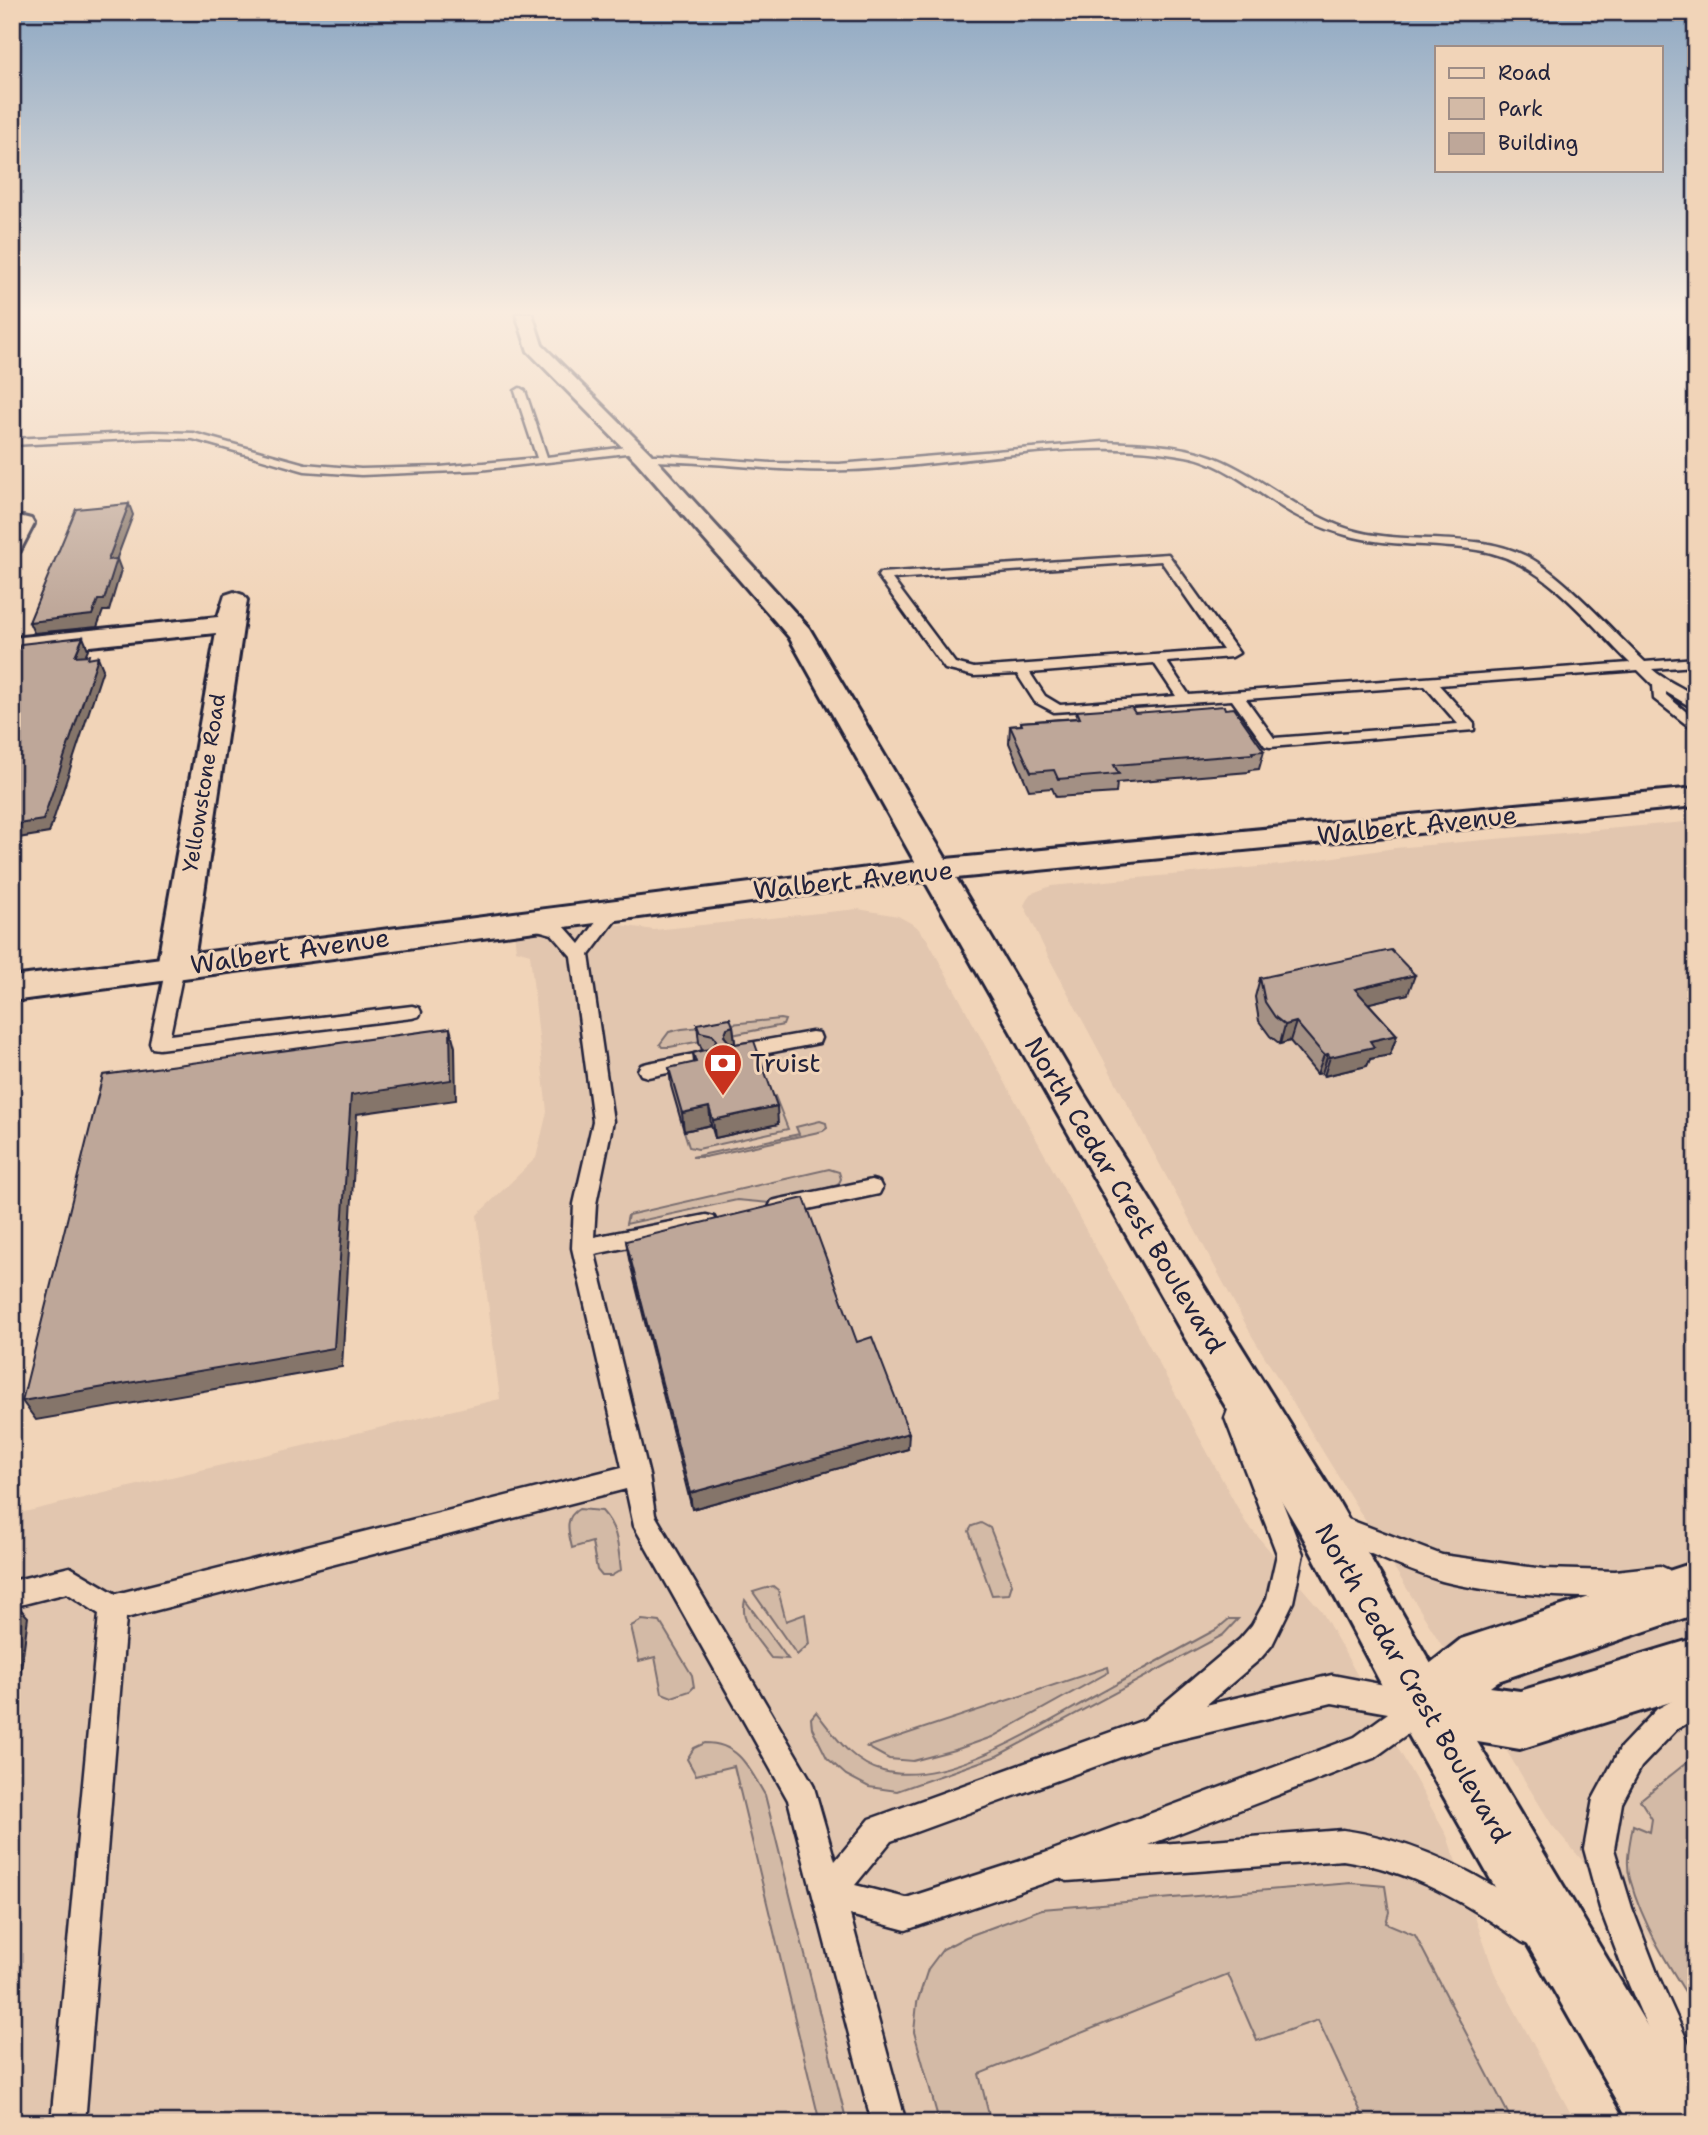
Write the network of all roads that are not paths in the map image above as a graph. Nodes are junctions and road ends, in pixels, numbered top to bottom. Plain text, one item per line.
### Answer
1 (528, 414) edge
2 (601, 414) edge
3 (12, 442) edge
4 (640, 453) junction
5 (543, 460) junction
6 (23, 524) dead end
7 (12, 546) edge
8 (12, 646) edge
9 (1158, 659) junction
10 (1696, 662) edge
11 (1640, 665) junction
12 (1021, 670) junction
13 (1429, 681) junction
14 (1660, 684) junction
15 (1236, 696) junction
16 (1185, 699) junction
17 (1696, 706) edge
18 (1696, 728) edge
19 (1695, 797) edge
20 (934, 870) junction
21 (621, 907) junction
22 (518, 921) junction
23 (580, 955) junction
24 (175, 967) junction
25 (12, 989) edge
26 (412, 1012) dead end
27 (809, 1032) dead end
28 (736, 1046) edge
29 (703, 1053) edge
30 (647, 1064) dead end
31 (872, 1188) dead end
32 (754, 1213) edge
33 (727, 1218) edge
34 (583, 1248) junction
35 (1201, 1325) junction
36 (636, 1475) junction
37 (1321, 1520) junction
38 (1696, 1575) edge
39 (1696, 1588) edge
40 (12, 1594) edge
41 (113, 1608) junction
42 (1696, 1666) edge
43 (1696, 1702) edge
44 (1423, 1705) junction
45 (1151, 1732) junction
46 (1045, 1868) junction
47 (828, 1894) junction
48 (1571, 1957) junction
49 (1696, 2099) edge
50 (68, 2123) edge
51 (889, 2123) edge
52 (1667, 2123) edge

1 - 5 lane
2 - 4 main road, North Cedar Crest Boulevard
3 - 5 lane
4 - 5 lane
4 - 11 lane
4 - 20 main road, North Cedar Crest Boulevard
6 - 7 main road
8 - 24 main road, Yellowstone Road
9 - 12 lane
9 - 12 lane
9 - 16 lane
10 - 11 lane
11 - 13 lane
11 - 14 lane
12 - 16 lane
13 - 15 lane
13 - 15 lane
14 - 17 lane
14 - 18 lane
15 - 16 lane
19 - 20 main road, Walbert Avenue
20 - 21 main road, Walbert Avenue
20 - 35 main road, North Cedar Crest Boulevard
21 - 22 main road, Walbert Avenue
21 - 23 lane
22 - 23 lane
22 - 24 main road, Walbert Avenue
23 - 34 lane
24 - 25 main road, Walbert Avenue
24 - 26 lane
27 - 28 lane
29 - 30 lane
31 - 32 lane
33 - 34 lane
34 - 36 lane
35 - 37 main road, North Cedar Crest Boulevard
35 - 45 lane
36 - 41 lane
36 - 47 lane
37 - 38 lane
37 - 44 main road, North Cedar Crest Boulevard
39 - 44 main road
40 - 41 lane
41 - 50 lane
42 - 44 main road
43 - 49 lane
44 - 45 lane
44 - 46 lane
44 - 48 main road, North Cedar Crest Boulevard
45 - 47 lane
46 - 47 lane
46 - 48 lane
47 - 51 lane
48 - 52 main road, North Cedar Crest Boulevard

